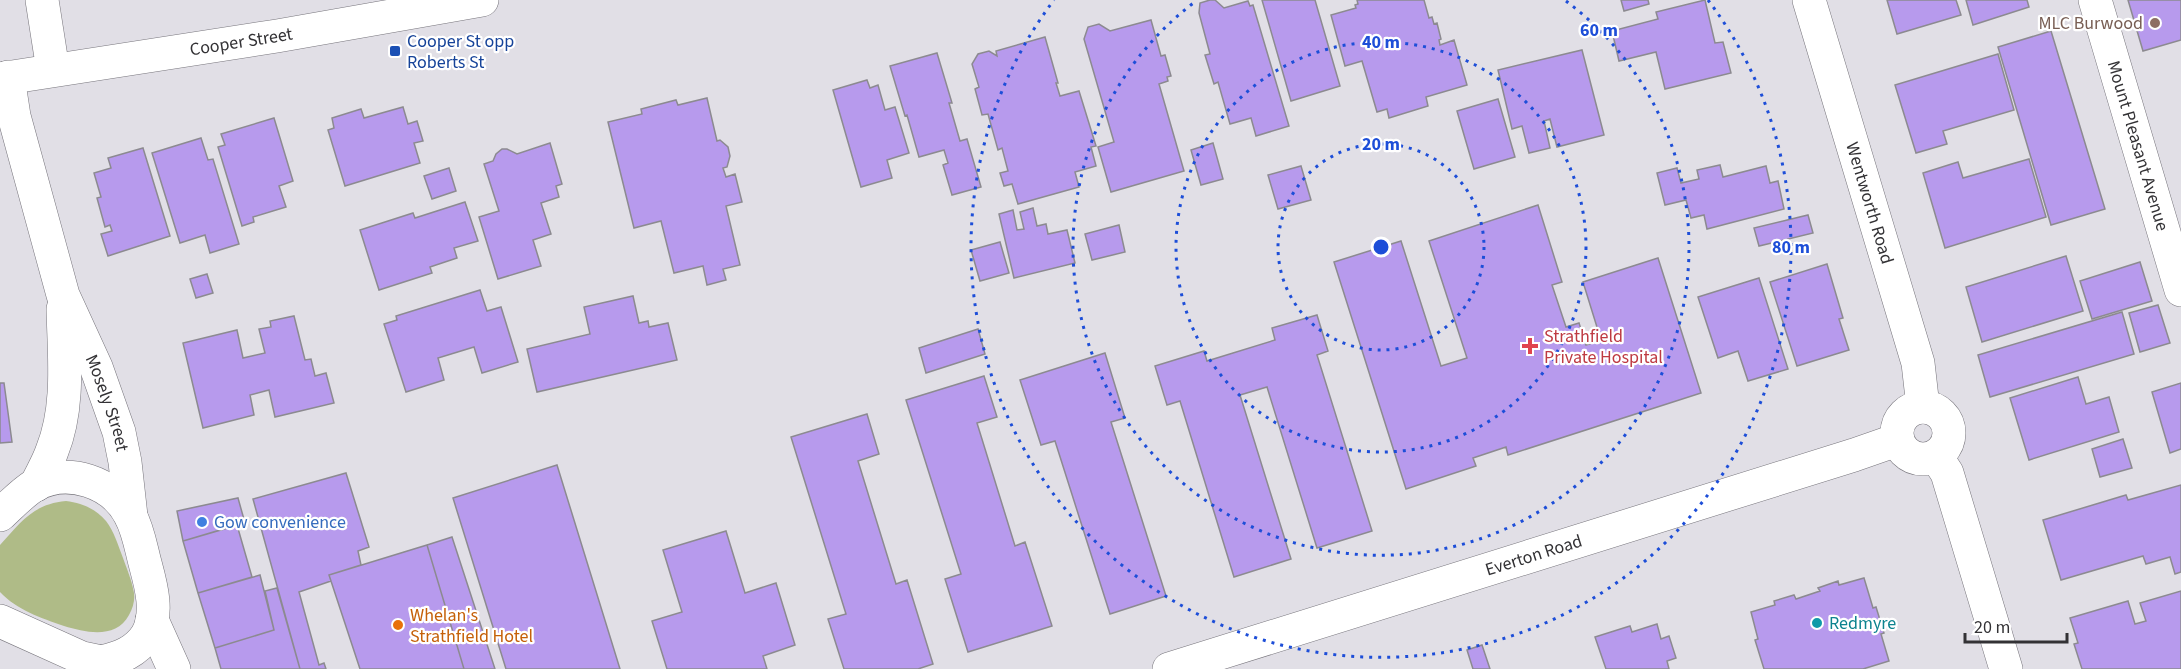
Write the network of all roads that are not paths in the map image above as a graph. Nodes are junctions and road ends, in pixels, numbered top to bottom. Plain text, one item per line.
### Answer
1 (42, 0) edge
2 (482, 0) edge
3 (1809, 0) edge
4 (2095, 0) edge
5 (53, 70) junction
6 (4, 78) edge
7 (2181, 290) edge
8 (63, 295) junction
9 (1923, 407) junction
10 (1897, 440) junction
11 (1936, 456) junction
12 (36, 485) junction
13 (0, 515) edge
14 (131, 516) junction
15 (152, 620) junction
16 (0, 621) edge
17 (107, 666) edge
18 (174, 669) edge
19 (1169, 669) edge
20 (2006, 669) edge

1 - 5 street
2 - 5 street, Cooper Street
3 - 9 street, Wentworth Road
4 - 7 street, Mount Pleasant Avenue
5 - 6 street, Cooper Street
6 - 8 street, Mosely Street
8 - 12 street, Mosely Street
8 - 14 street, Mosely Street
9 - 10 street
9 - 11 street
10 - 11 street
10 - 19 street, Everton Road
11 - 20 street
12 - 13 street
12 - 14 street
14 - 15 street
15 - 17 street
15 - 18 street
16 - 17 street

